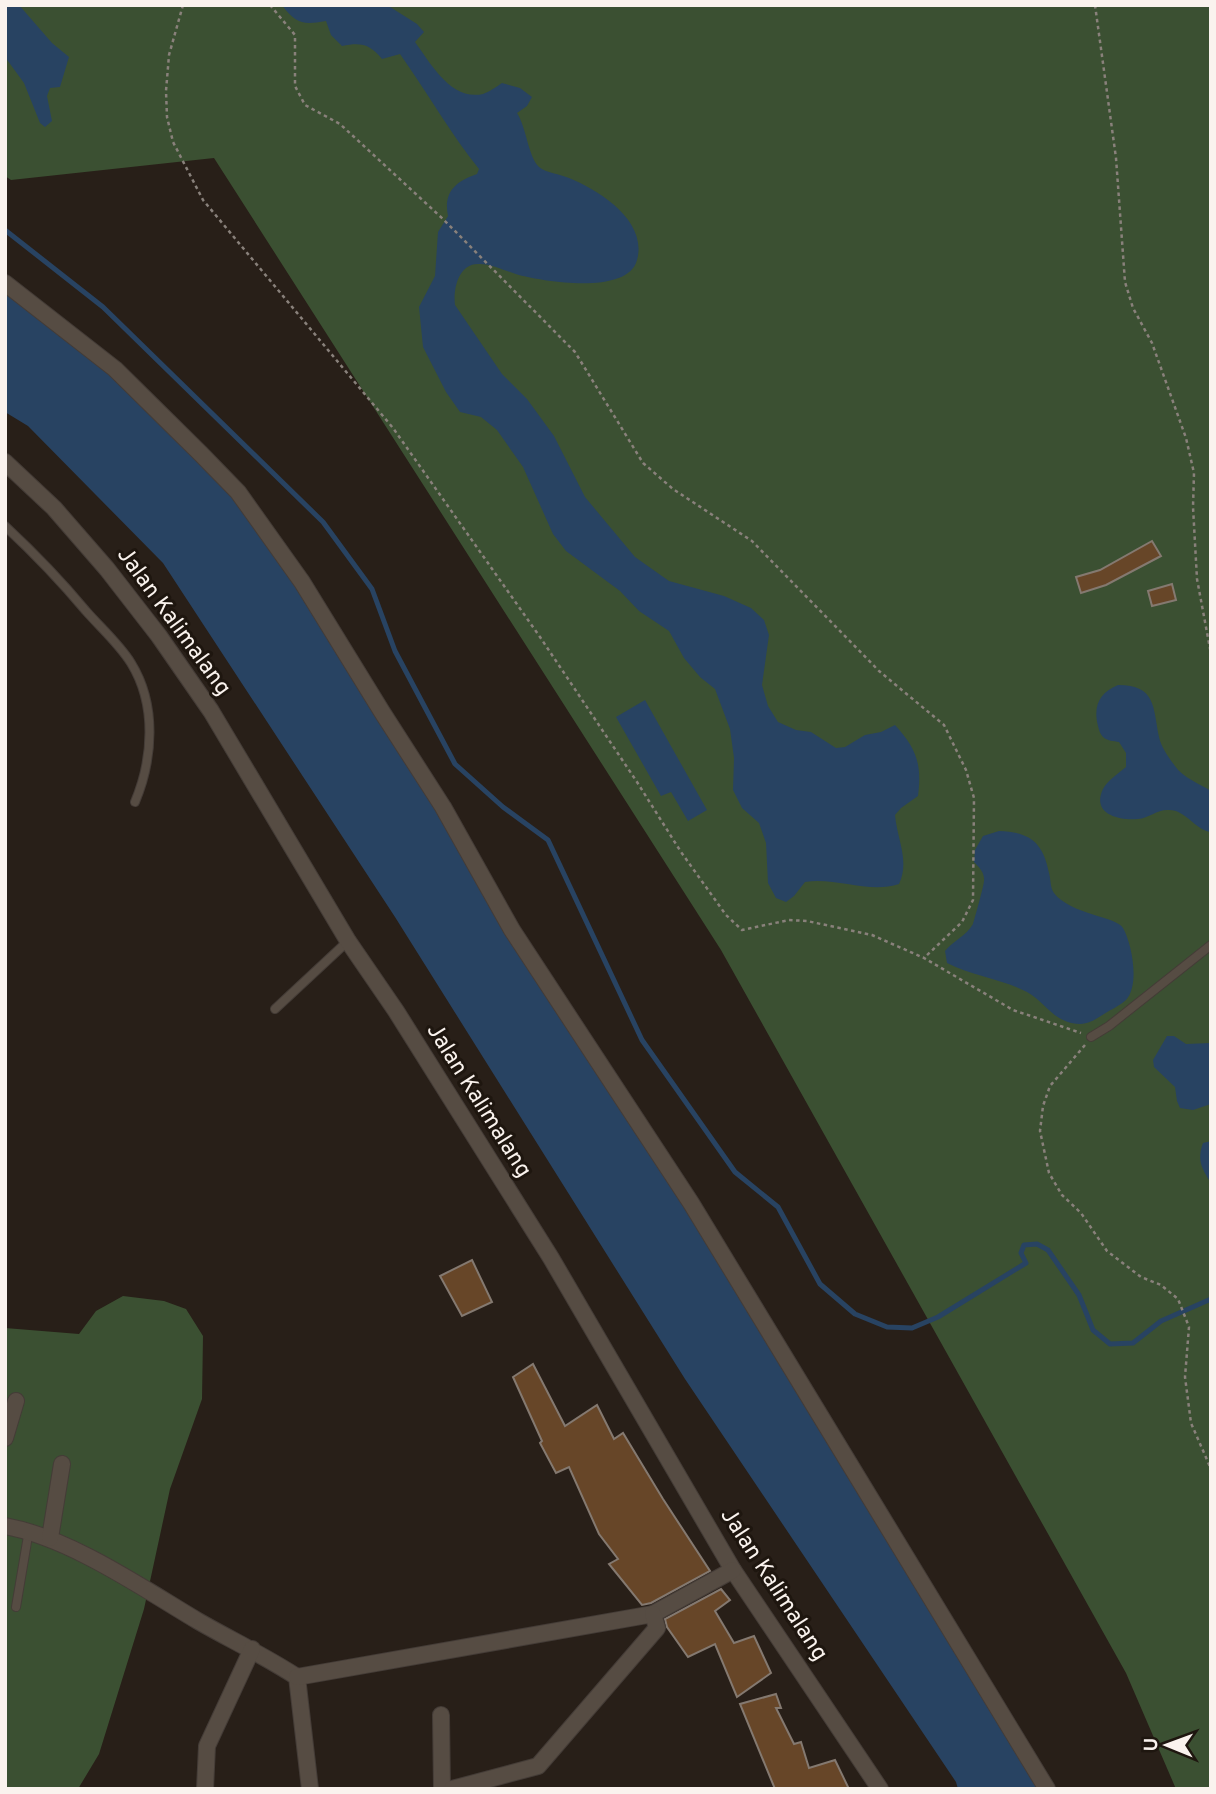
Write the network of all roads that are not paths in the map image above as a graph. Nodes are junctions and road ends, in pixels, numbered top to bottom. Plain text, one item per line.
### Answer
1 (5, 283) edge
2 (5, 462) edge
3 (5, 526) edge
4 (135, 802) dead end
5 (348, 941) junction
6 (1211, 945) edge
7 (275, 1009) dead end
8 (1091, 1037) road end
9 (16, 1401) dead end
10 (5, 1438) edge
11 (62, 1464) dead end
12 (5, 1526) edge
13 (29, 1530) junction
14 (50, 1538) junction
15 (733, 1570) junction
16 (16, 1607) dead end
17 (653, 1614) junction
18 (252, 1649) junction
19 (297, 1676) junction
20 (441, 1714) dead end
21 (205, 1789) edge
22 (310, 1789) edge
23 (442, 1789) edge
24 (452, 1789) edge
25 (880, 1789) edge
26 (1047, 1789) edge

1 - 26 street
2 - 5 street, Jalan Kalimalang
3 - 4 lane
5 - 7 lane
5 - 15 street, Jalan Kalimalang
6 - 8 lane
9 - 10 street
11 - 14 street
12 - 13 street
13 - 14 street
13 - 16 lane
14 - 18 street
15 - 17 street
15 - 25 street, Jalan Kalimalang
17 - 19 street
17 - 24 street
18 - 19 street
18 - 21 street
19 - 22 street
20 - 23 street

